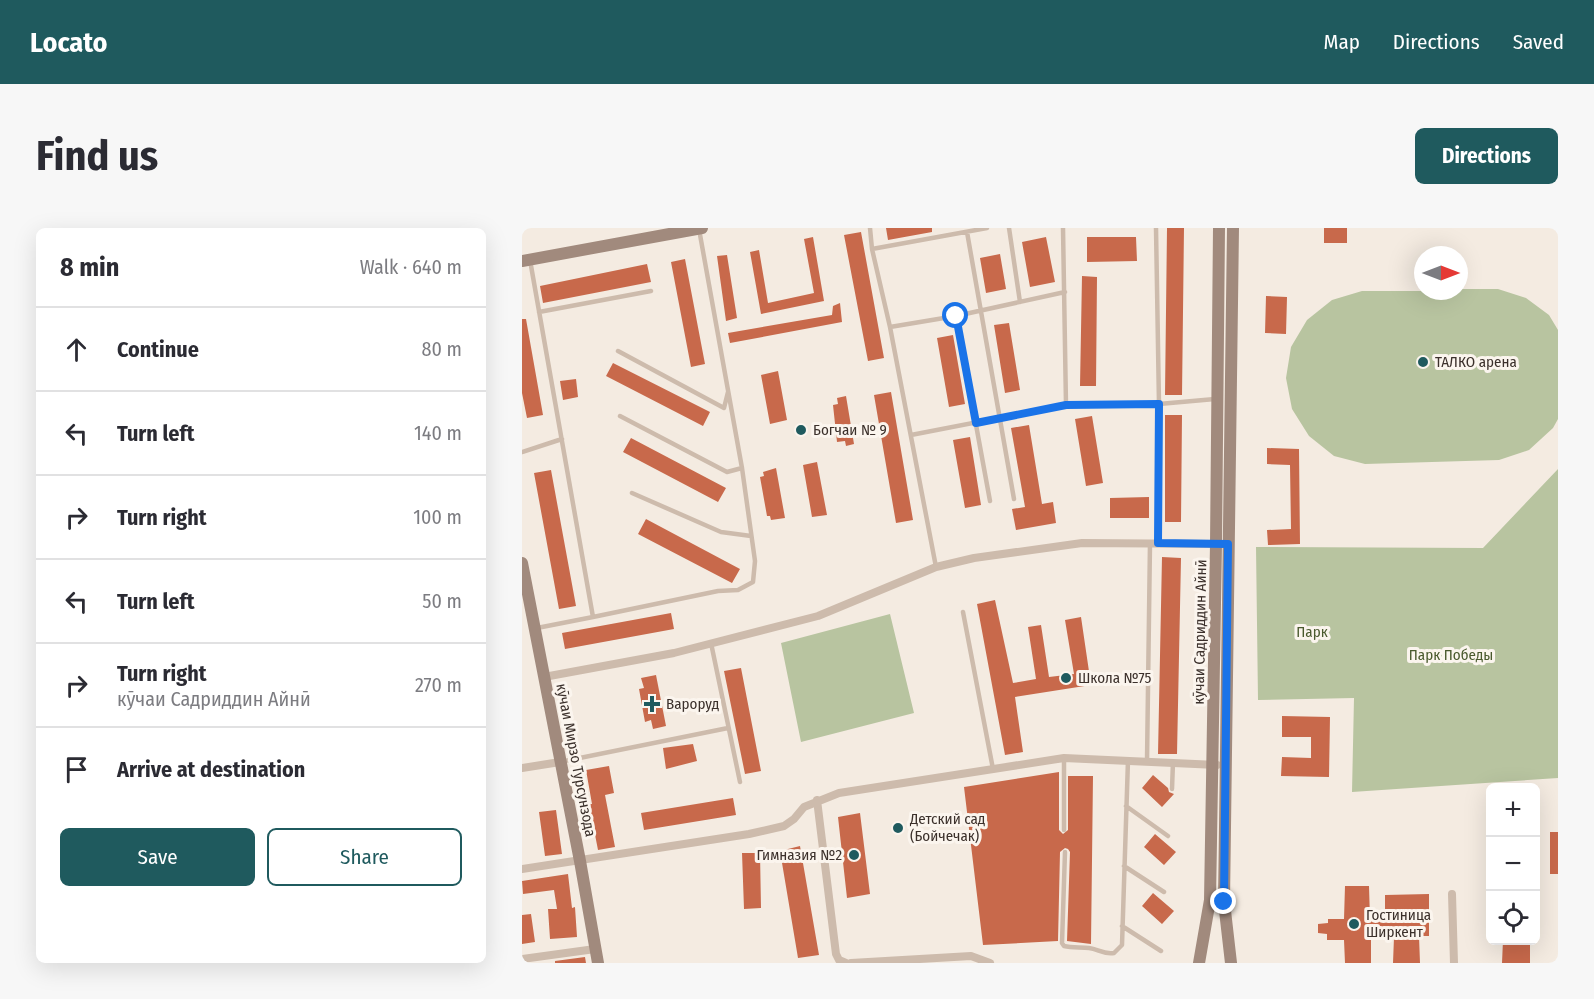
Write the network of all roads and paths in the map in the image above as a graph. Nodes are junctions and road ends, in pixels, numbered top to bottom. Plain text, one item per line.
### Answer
1 (700, 228) edge
2 (870, 228) edge
3 (987, 228) edge
4 (1009, 228) edge
5 (1063, 228) edge
6 (1156, 228) edge
7 (1219, 228) edge
8 (1233, 228) edge
9 (967, 232) junction
10 (872, 249) junction
11 (526, 260) edge
12 (651, 291) dead end
13 (1065, 292) junction
14 (1020, 302) junction
15 (981, 310) junction
16 (539, 312) junction
17 (956, 316) junction
18 (890, 327) junction
19 (618, 351) dead end
20 (728, 390) junction
21 (1218, 399) junction
22 (1159, 404) junction
23 (1066, 405) junction
24 (620, 416) dead end
25 (1000, 418) junction
26 (976, 423) junction
27 (911, 435) junction
28 (562, 439) junction
29 (522, 452) edge
30 (742, 468) junction
31 (632, 493) dead end
32 (1014, 499) dead end
33 (990, 501) dead end
34 (751, 536) junction
35 (1154, 543) junction
36 (1222, 544) junction
37 (522, 563) edge
38 (936, 567) junction
39 (963, 612) dead end
40 (593, 617) junction
41 (535, 629) junction
42 (711, 643) junction
43 (544, 677) junction
44 (728, 728) junction
45 (1064, 758) junction
46 (1128, 760) junction
47 (1147, 761) junction
48 (560, 762) junction
49 (1173, 762) junction
50 (1212, 765) junction
51 (1226, 765) junction
52 (522, 768) edge
53 (993, 769) junction
54 (740, 782) dead end
55 (1172, 789) dead end
56 (818, 800) junction
57 (1126, 806) junction
58 (1064, 830) dead end
59 (1168, 836) dead end
60 (1065, 852) dead end
61 (580, 861) junction
62 (1124, 866) junction
63 (522, 869) edge
64 (1164, 892) dead end
65 (1452, 894) dead end
66 (1122, 926) junction
67 (595, 949) junction
68 (1161, 951) dead end
69 (522, 958) edge
70 (598, 963) edge
71 (846, 963) edge
72 (851, 963) edge
73 (990, 963) edge
74 (1198, 963) edge
75 (1231, 963) edge
76 (1454, 963) edge

1 - 11 street
1 - 20 lane
2 - 10 lane
3 - 9 lane
4 - 14 lane
5 - 13 lane
6 - 22 lane
7 - 21 street, кӯчаи Садриддин Айнӣ
8 - 36 street, кӯчаи Садриддин Айнӣ
9 - 10 lane
9 - 15 lane
10 - 18 lane
11 - 16 lane
12 - 16 lane
13 - 14 lane
13 - 23 lane
14 - 15 lane
15 - 17 lane
15 - 25 lane
16 - 28 lane
17 - 18 lane
17 - 26 lane
18 - 27 lane
19 - 20 lane
20 - 30 lane
21 - 22 lane
21 - 36 street, кӯчаи Садриддин Айнӣ
22 - 23 lane
22 - 35 lane
23 - 25 lane
24 - 30 lane
25 - 26 lane
25 - 32 lane
26 - 27 lane
26 - 33 lane
27 - 38 lane
28 - 29 lane
28 - 40 lane
30 - 34 lane
31 - 34 lane
34 - 40 lane
35 - 36 street
35 - 38 street
35 - 47 lane
36 - 50 street, кӯчаи Садриддин Айнӣ
36 - 51 street, кӯчаи Садриддин Айнӣ
37 - 41 street, кӯчаи Мирзо Турсунзода
38 - 42 street
39 - 53 lane
40 - 41 lane
41 - 43 street, кӯчаи Мирзо Турсунзода
42 - 43 street
42 - 44 lane
43 - 48 street, кӯчаи Мирзо Турсунзода
44 - 48 lane
44 - 54 lane
45 - 46 street
45 - 53 street
45 - 58 lane
46 - 47 street
46 - 57 lane
47 - 49 street
48 - 52 street
48 - 61 street, кӯчаи Мирзо Турсунзода
49 - 50 street
49 - 55 lane
50 - 51 street
50 - 74 street, кӯчаи Садриддин Айнӣ
51 - 75 street, кӯчаи Садриддин Айнӣ
53 - 56 street
56 - 61 street
56 - 71 street
57 - 59 lane
57 - 62 lane
60 - 66 lane
61 - 63 street
61 - 67 street, кӯчаи Мирзо Турсунзода
62 - 64 lane
62 - 66 lane
65 - 76 street
66 - 68 lane
67 - 69 street
67 - 70 street, кӯчаи Мирзо Турсунзода
72 - 73 street

